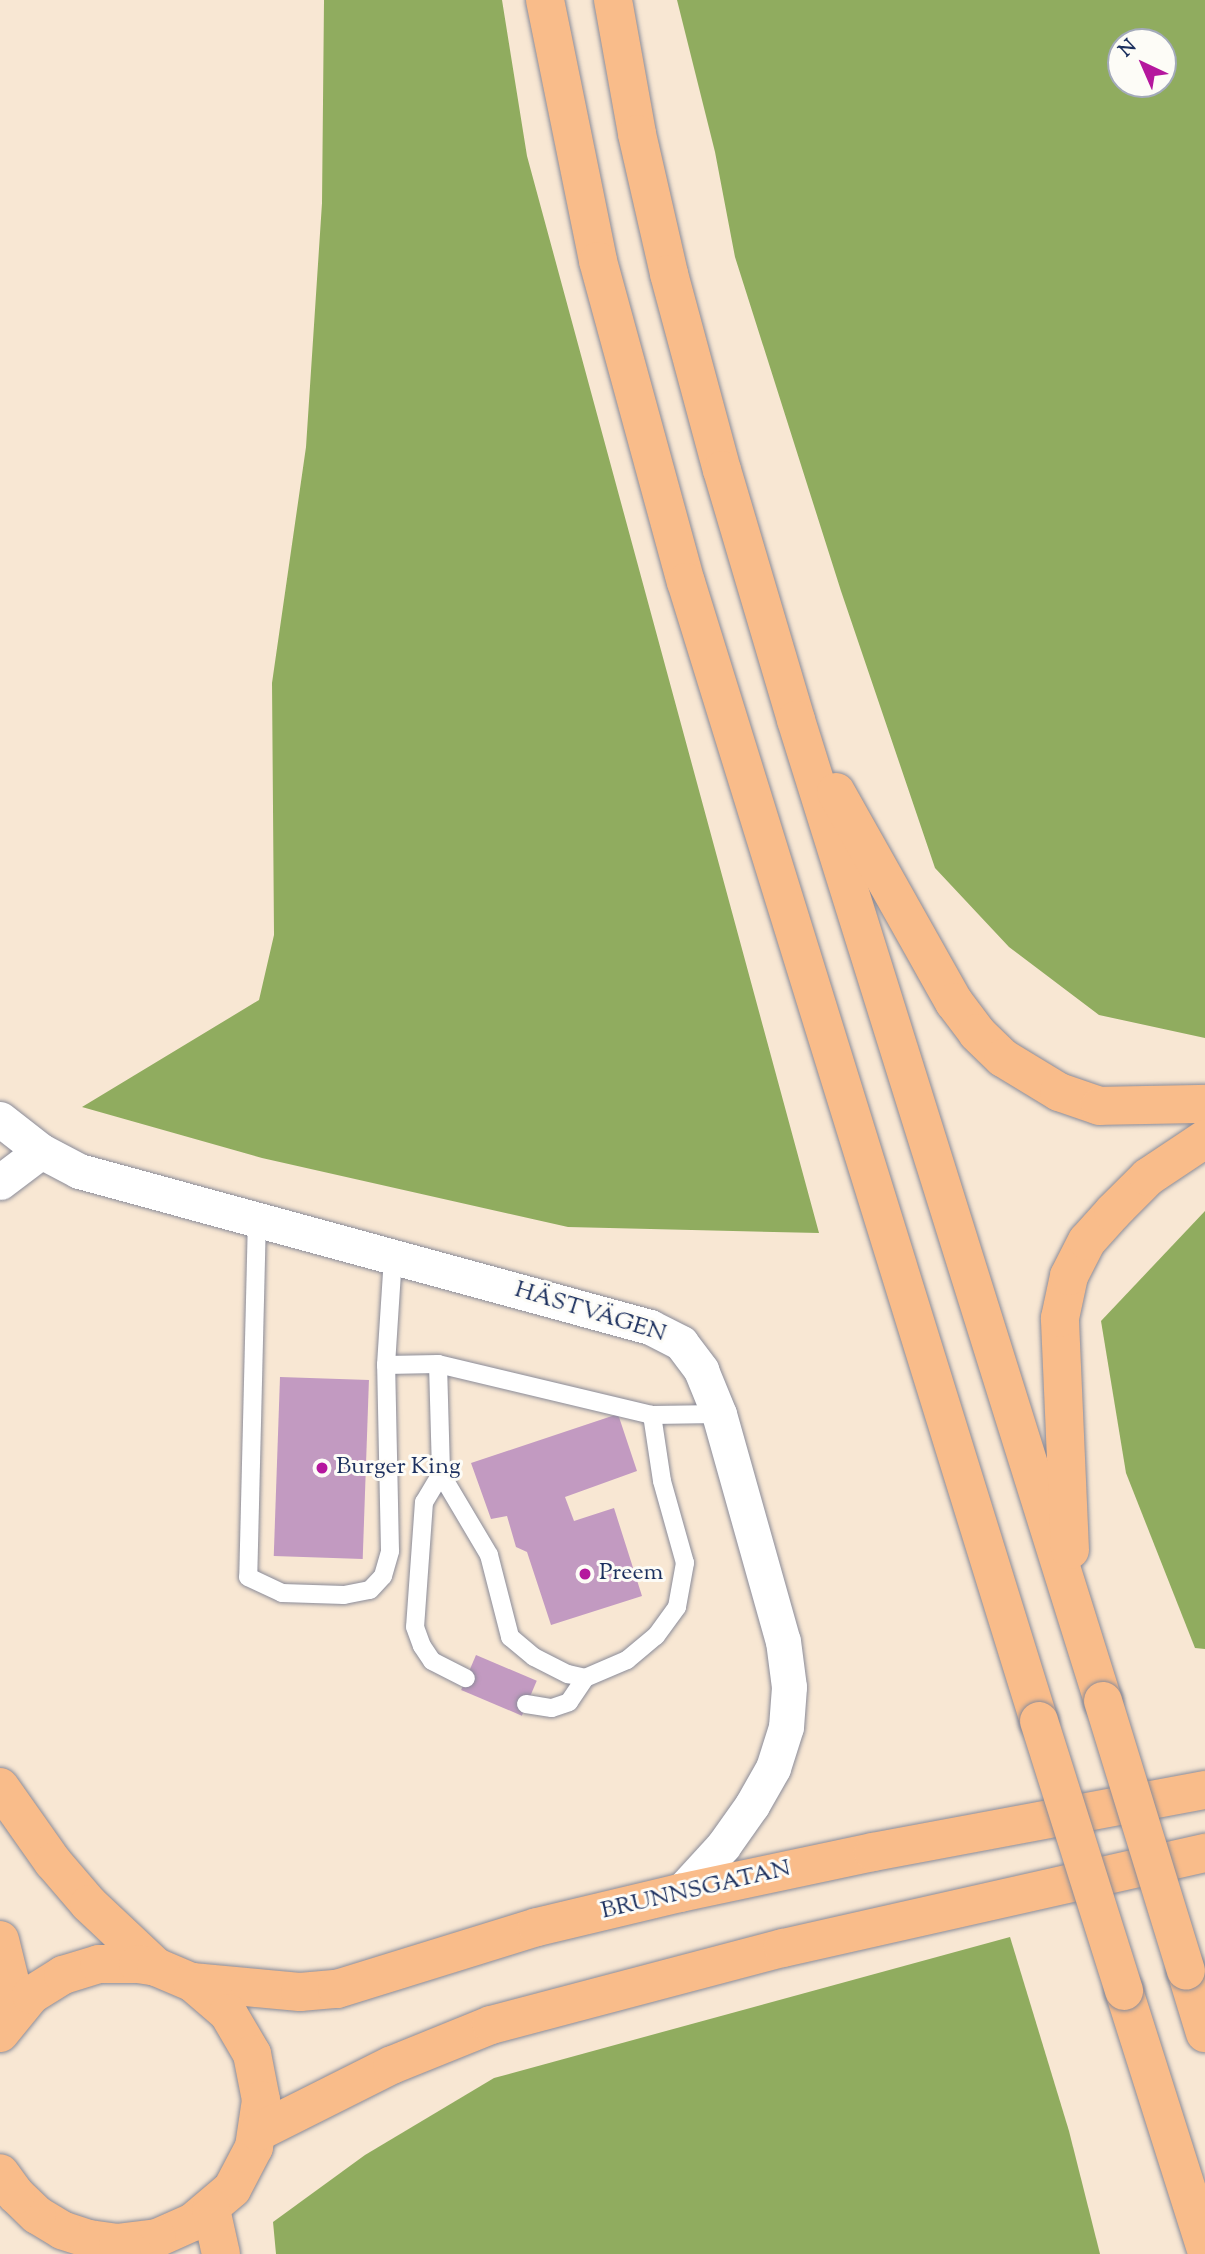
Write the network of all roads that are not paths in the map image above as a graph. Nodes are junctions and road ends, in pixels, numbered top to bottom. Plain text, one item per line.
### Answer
1 (545, 0) edge
2 (613, 0) edge
3 (796, 720) junction
4 (1205, 1104) edge
5 (0, 1119) edge
6 (1205, 1139) edge
7 (41, 1151) junction
8 (0, 1182) edge
9 (257, 1218) junction
10 (393, 1256) junction
11 (438, 1364) junction
12 (386, 1365) junction
13 (719, 1414) junction
14 (652, 1415) junction
15 (441, 1474) junction
16 (1073, 1604) junction
17 (466, 1678) dead end
18 (585, 1678) junction
19 (526, 1704) dead end
20 (0, 1787) edge
21 (1205, 1790) edge
22 (1205, 1853) edge
23 (680, 1893) junction
24 (0, 1940) edge
25 (156, 1967) junction
26 (192, 1982) junction
27 (8, 2021) edge
28 (1205, 2033) edge
29 (258, 2132) junction
30 (1186, 2185) junction
31 (5, 2188) edge
32 (211, 2209) junction
33 (1205, 2247) edge
34 (126, 2248) edge
35 (221, 2254) edge
36 (1186, 2254) edge

1 - 30 main road, bridge
2 - 3 main road
3 - 4 main road
3 - 16 main road
5 - 7 street, HÄSTVÄGEN
6 - 16 main road
7 - 8 street
7 - 9 street, HÄSTVÄGEN
9 - 10 street, HÄSTVÄGEN
9 - 12 lane
10 - 12 lane
10 - 13 street, HÄSTVÄGEN
11 - 12 lane
11 - 14 lane
11 - 15 lane
13 - 14 lane
13 - 23 street, HÄSTVÄGEN
14 - 18 lane
15 - 17 lane
15 - 18 lane
16 - 28 main road, bridge
18 - 19 lane
20 - 25 main road
21 - 23 main road, BRUNNSGATAN
22 - 29 main road
23 - 26 main road, BRUNNSGATAN
24 - 27 main road
25 - 26 main road
25 - 27 main road
26 - 29 main road
29 - 32 main road
30 - 33 main road
30 - 36 main road
31 - 34 main road
32 - 34 main road
32 - 35 main road

